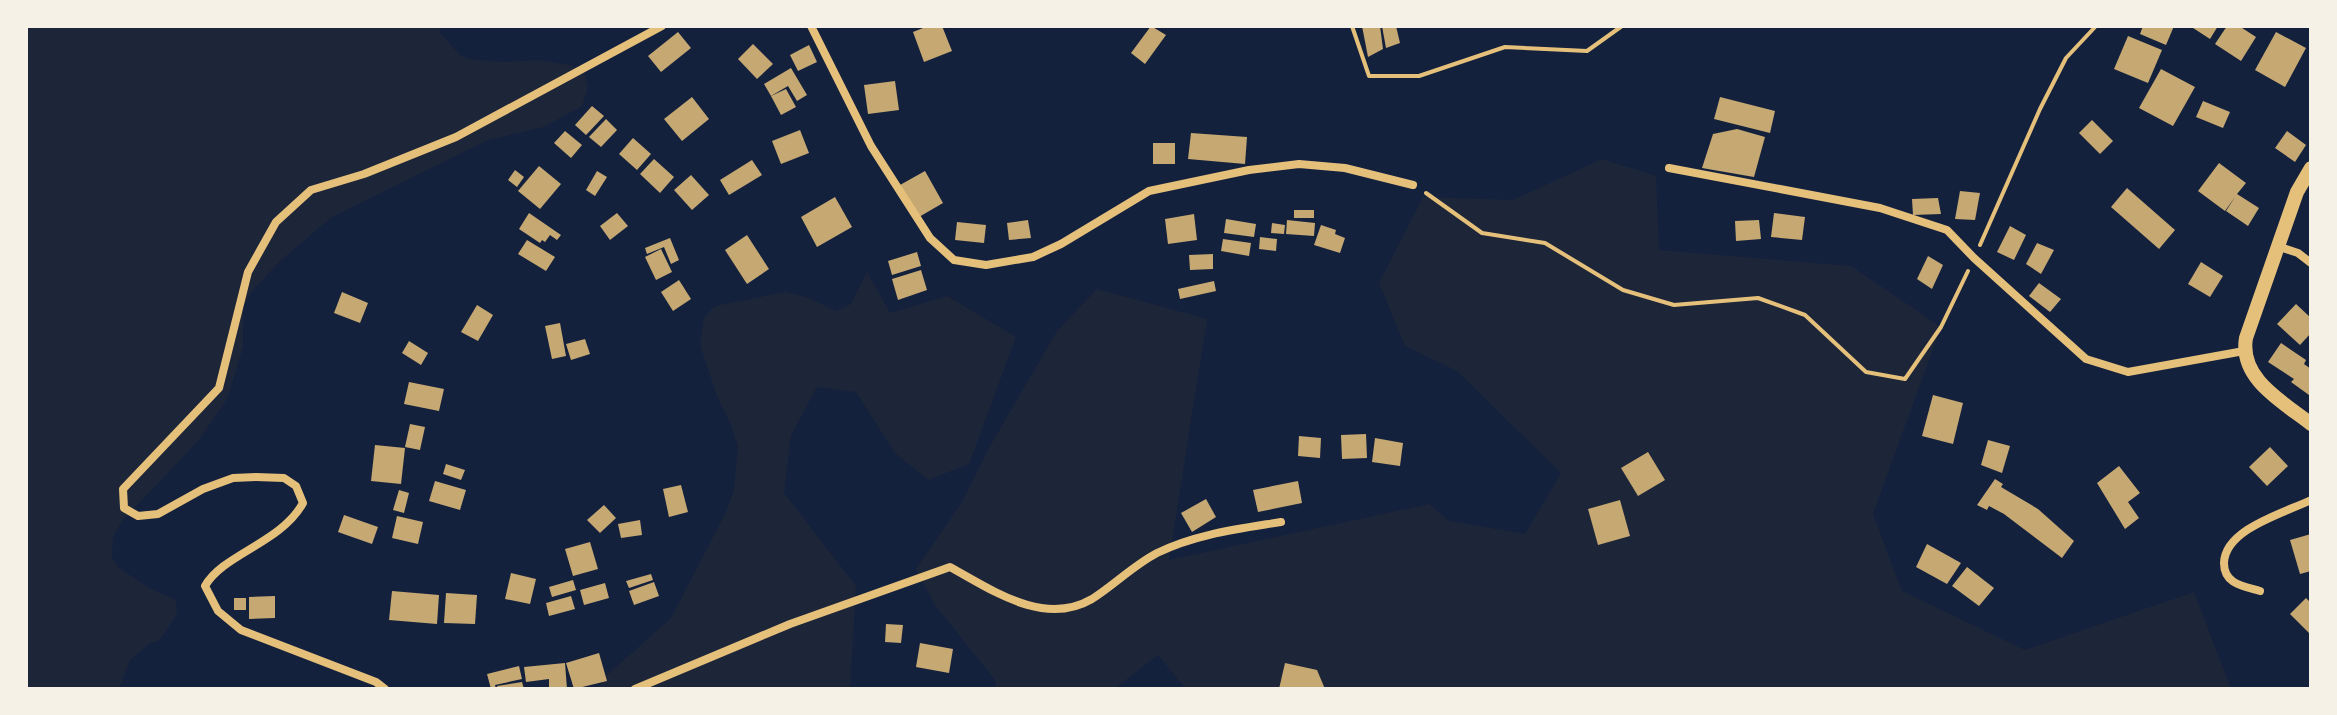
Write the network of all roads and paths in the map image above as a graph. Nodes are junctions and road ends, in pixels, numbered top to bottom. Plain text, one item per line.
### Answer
1 (662, 26) edge
2 (811, 26) edge
3 (1352, 26) edge
4 (1622, 26) edge
5 (2096, 26) edge
6 (1669, 168) dead end
7 (2311, 168) edge
8 (1413, 185) joint
9 (2280, 247) junction
10 (1974, 258) junction
11 (2311, 263) edge
12 (2244, 351) junction
13 (2311, 424) edge
14 (2311, 500) edge
15 (1281, 522) dead end
16 (2260, 591) dead end
17 (385, 689) edge
18 (635, 689) edge

1 - 17 street
2 - 8 street
3 - 4 path
5 - 10 path
6 - 10 street
7 - 9 main road
8 - 10 path
9 - 11 street
9 - 12 main road
10 - 12 street
12 - 13 main road
14 - 16 street
15 - 18 street

